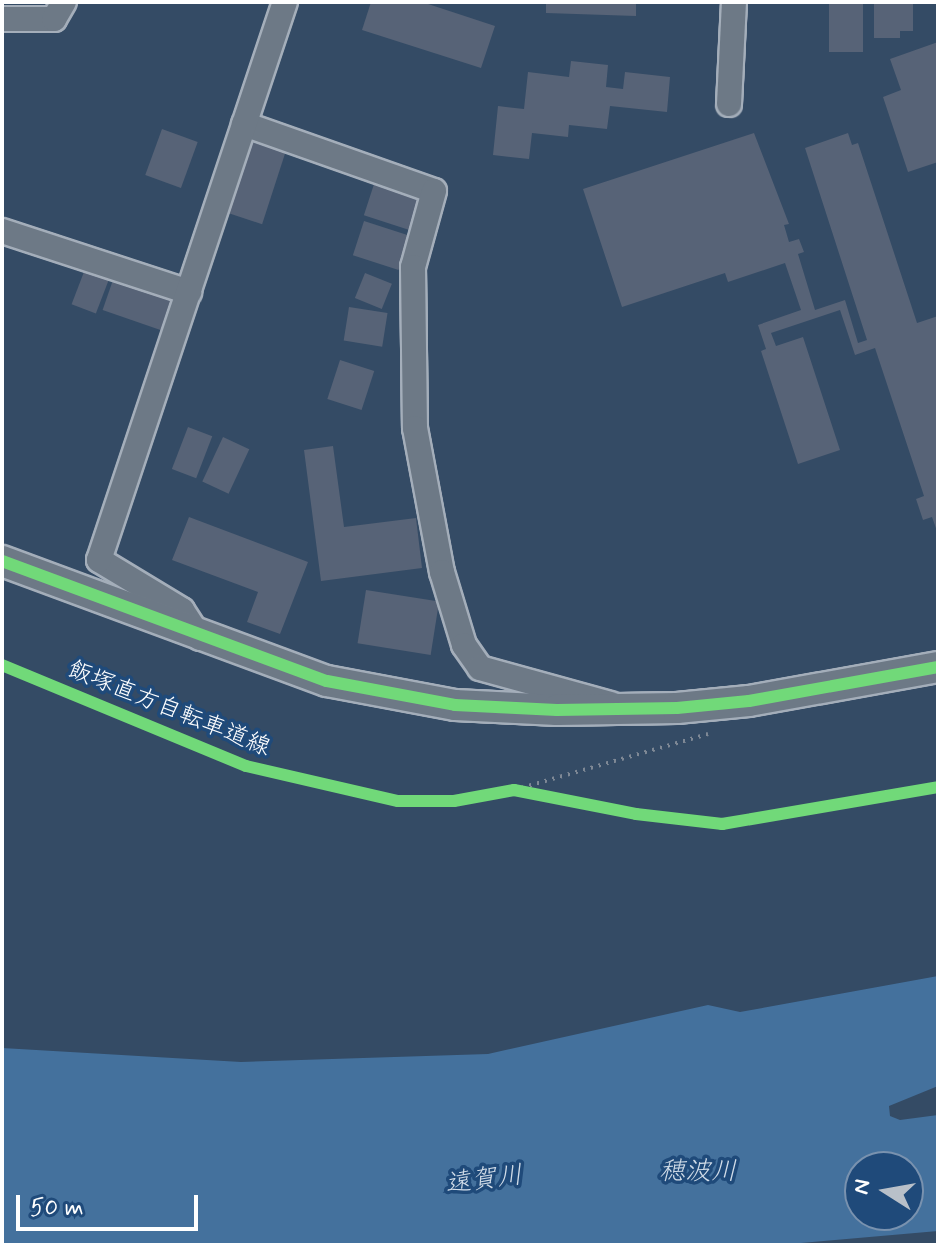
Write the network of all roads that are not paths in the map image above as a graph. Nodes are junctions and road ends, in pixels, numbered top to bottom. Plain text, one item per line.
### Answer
1 (64, 2) edge
2 (285, 2) edge
3 (734, 2) edge
4 (2, 19) edge
5 (729, 104) dead end
6 (244, 124) junction
7 (2, 231) edge
8 (189, 292) junction
9 (2, 561) edge
10 (200, 638) junction
11 (938, 667) edge
12 (624, 709) junction

1 - 4 street
2 - 6 street
3 - 5 street
6 - 8 street
6 - 12 street
7 - 8 street
8 - 10 street
9 - 10 street
10 - 12 street
11 - 12 street

